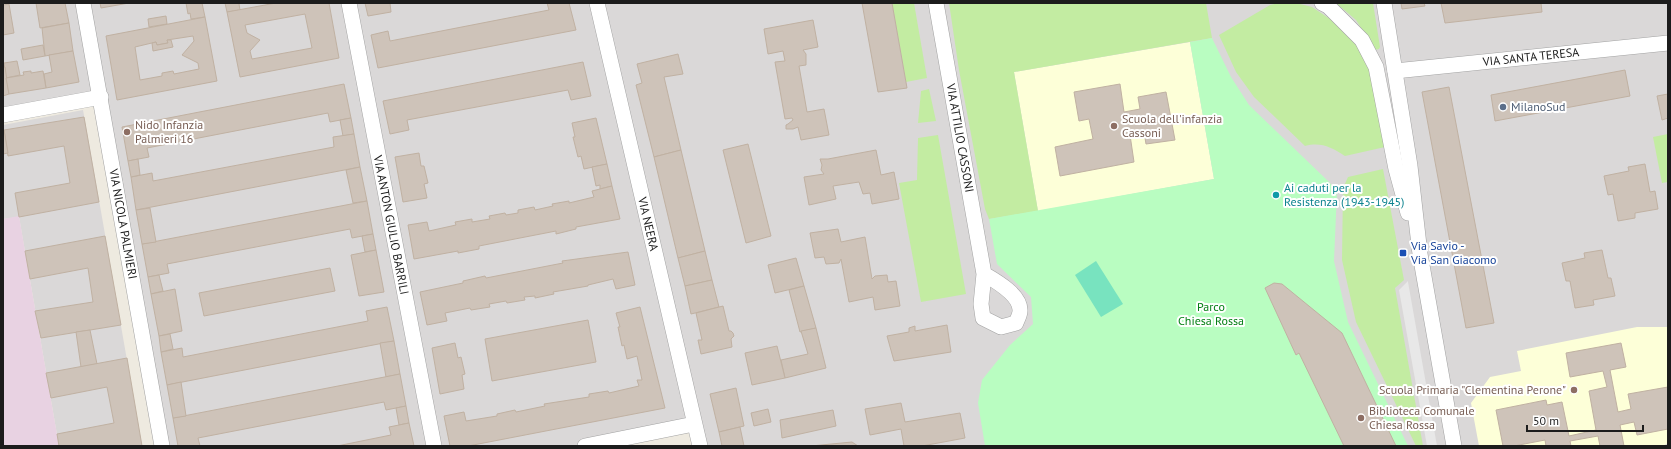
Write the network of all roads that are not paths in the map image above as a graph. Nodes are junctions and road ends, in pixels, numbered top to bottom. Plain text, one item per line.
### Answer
1 (83, 3) edge
2 (349, 3) edge
3 (597, 3) edge
4 (936, 3) edge
5 (1322, 3) edge
6 (1384, 3) edge
7 (1668, 43) edge
8 (1394, 71) junction
9 (101, 97) junction
10 (3, 115) edge
11 (1420, 254) junction
12 (984, 274) dead end
13 (694, 424) junction
14 (162, 446) edge
15 (434, 446) edge
16 (584, 446) edge
17 (700, 446) edge
18 (1454, 446) edge

1 - 9 street, VIA NICOLA PALMIERI
2 - 15 street, VIA ANTON GIULIO BARRILI
3 - 13 street, VIA NEERA
4 - 12 street, VIA ATTILIO CASSONI
5 - 11 street
6 - 8 street
7 - 8 street, VIA SANTA TERESA
8 - 11 street
9 - 10 street
9 - 14 street, VIA NICOLA PALMIERI
11 - 18 street
13 - 16 street
13 - 17 street, VIA NEERA

